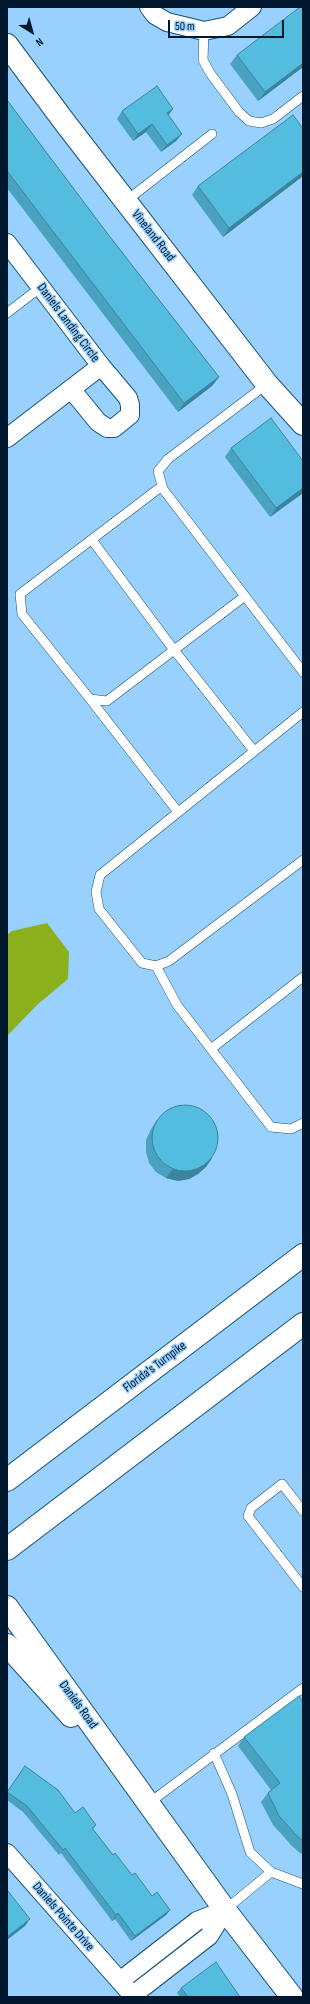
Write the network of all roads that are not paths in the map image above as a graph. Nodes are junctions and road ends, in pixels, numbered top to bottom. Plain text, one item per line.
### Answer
1 (149, 7) edge
2 (252, 7) edge
3 (204, 31) junction
4 (7, 45) edge
5 (303, 96) edge
6 (212, 134) dead end
7 (126, 201) junction
8 (7, 243) edge
9 (40, 287) junction
10 (7, 313) edge
11 (101, 366) junction
12 (267, 384) junction
13 (71, 389) junction
14 (303, 424) edge
15 (7, 438) edge
16 (162, 486) junction
17 (92, 540) junction
18 (245, 596) junction
19 (174, 650) junction
20 (303, 672) edge
21 (90, 699) junction
22 (303, 712) edge
23 (254, 751) junction
24 (178, 812) junction
25 (303, 860) edge
26 (156, 966) junction
27 (303, 977) edge
28 (211, 1049) junction
29 (303, 1123) edge
30 (303, 1255) edge
31 (303, 1324) edge
32 (7, 1480) edge
33 (303, 1511) edge
34 (7, 1549) edge
35 (303, 1587) edge
36 (8, 1608) edge
37 (7, 1645) edge
38 (303, 1688) edge
39 (214, 1753) junction
40 (149, 1803) junction
41 (7, 1853) edge
42 (271, 1872) junction
43 (303, 1884) edge
44 (225, 1910) junction
45 (120, 1981) junction
46 (133, 1996) edge
47 (292, 1997) edge

1 - 3 street
2 - 3 street
3 - 5 lane
4 - 7 main road, Vineland Road
6 - 7 lane
7 - 12 main road, Vineland Road
8 - 9 street, Daniels Landing Circle
9 - 10 lane
9 - 11 street, Daniels Landing Circle
11 - 13 street, Daniels Landing Circle
11 - 13 street
12 - 14 main road, Vineland Road
12 - 16 lane
13 - 15 street, Daniels Landing Circle
16 - 17 lane
16 - 18 lane
17 - 19 lane
17 - 21 lane
18 - 19 lane
18 - 20 lane
19 - 21 lane
19 - 23 lane
21 - 24 lane
22 - 23 lane
23 - 24 lane
24 - 26 lane
25 - 26 lane
26 - 28 lane
27 - 28 lane
28 - 29 lane
30 - 32 main road, Florida's Turnpike
31 - 34 main road
33 - 35 lane
36 - 40 main road, Daniels Road
37 - 40 main road, Daniels Road
38 - 39 lane
39 - 40 lane
39 - 42 lane
40 - 44 main road, Daniels Road
41 - 45 street, Daniels Pointe Drive
42 - 43 lane
42 - 44 lane
44 - 45 street
44 - 46 street
44 - 47 main road, Daniels Road
45 - 46 street, Daniels Pointe Drive

